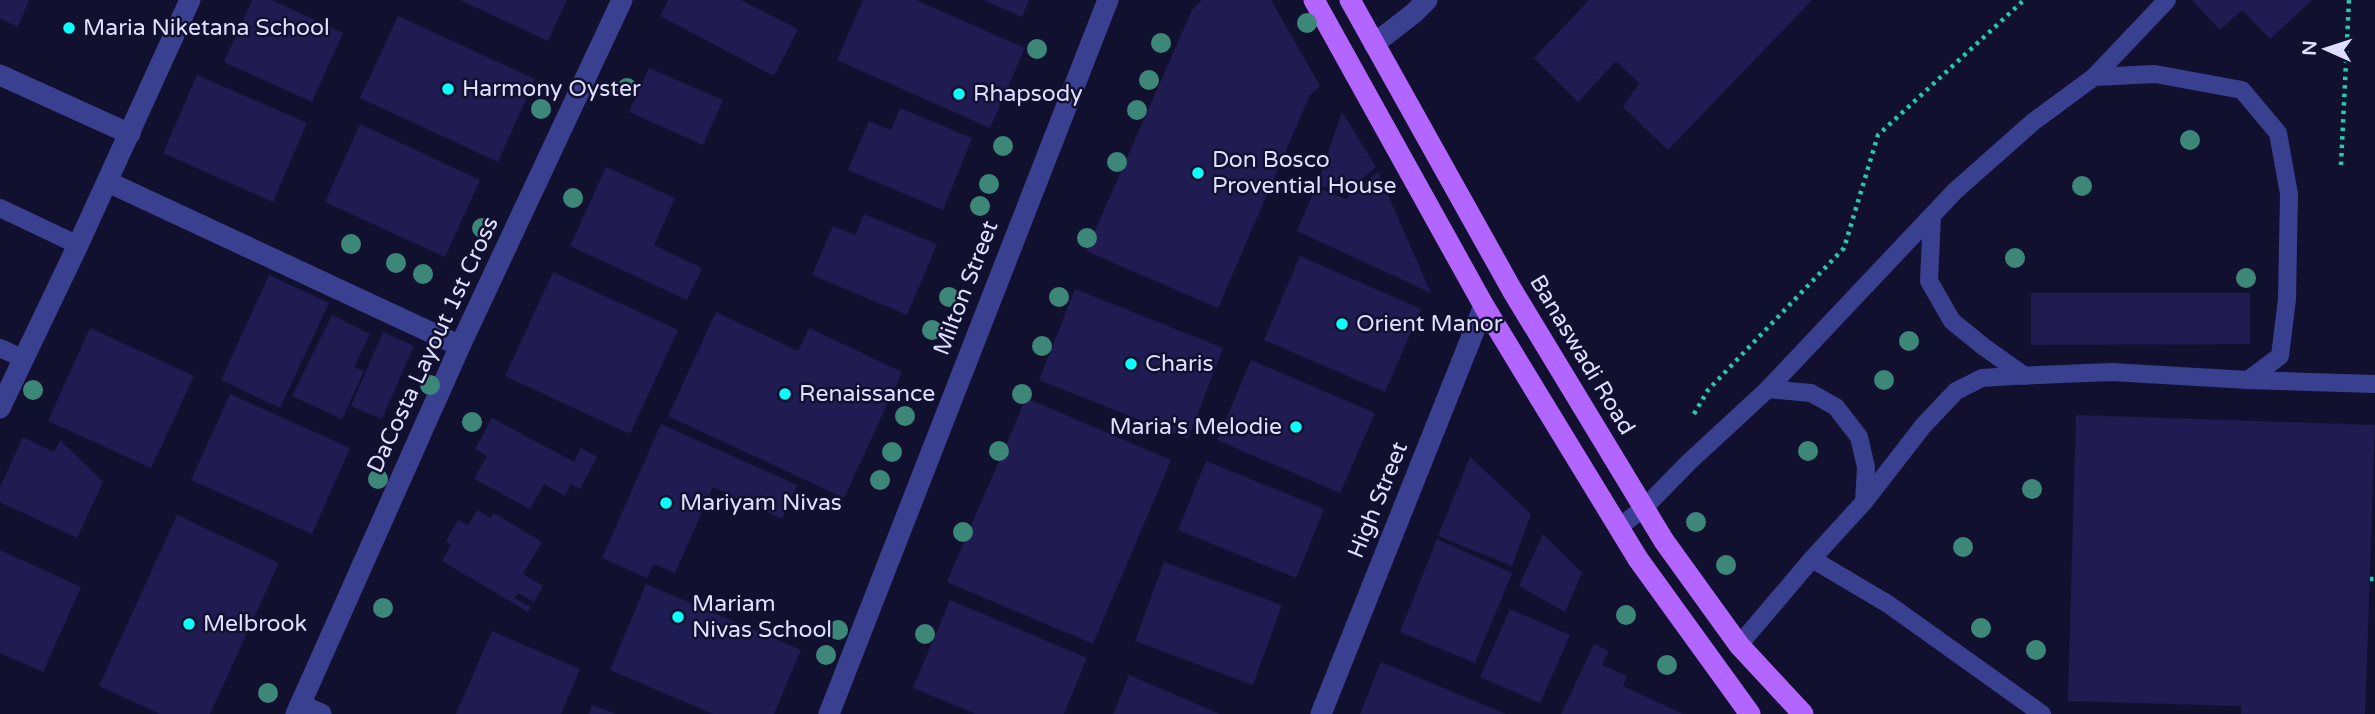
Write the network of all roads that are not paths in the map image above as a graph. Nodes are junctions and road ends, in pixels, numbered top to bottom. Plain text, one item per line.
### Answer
1 (190, 0) edge
2 (622, 0) edge
3 (1108, 0) edge
4 (1314, 0) edge
5 (1350, 0) edge
6 (1427, 0) edge
7 (2167, 0) edge
8 (1374, 44) junction
9 (0, 75) edge
10 (2094, 78) junction
11 (130, 134) junction
12 (108, 182) junction
13 (0, 208) edge
14 (1932, 216) junction
15 (78, 245) junction
16 (1484, 306) junction
17 (460, 346) junction
18 (0, 348) edge
19 (24, 359) junction
20 (2025, 376) junction
21 (2248, 380) junction
22 (2375, 384) edge
23 (1768, 389) junction
24 (3, 395) edge
25 (1864, 502) junction
26 (1644, 508) junction
27 (1619, 527) junction
28 (1812, 558) junction
29 (1739, 645) junction
30 (298, 710) edge
31 (321, 714) edge
32 (829, 714) edge
33 (1321, 714) edge
34 (1750, 714) edge
35 (1803, 714) edge
36 (2042, 714) edge

1 - 11 street
2 - 17 street, DaCosta Layout 1st Cross
3 - 32 street, Milton Street
4 - 16 main road
5 - 8 main road, Banaswadi Road
6 - 8 street
7 - 10 lane
8 - 26 main road, Banaswadi Road
9 - 11 street
10 - 14 lane
10 - 21 lane
11 - 12 street
12 - 15 street
12 - 17 street
13 - 15 lane
14 - 20 lane
14 - 23 lane
15 - 19 street
16 - 27 main road
16 - 33 street, High Street
17 - 30 street, DaCosta Layout 1st Cross
18 - 19 lane
19 - 24 street
20 - 21 lane
20 - 25 lane
21 - 22 lane
23 - 25 lane
23 - 26 lane
25 - 28 lane
26 - 27 lane
26 - 29 main road, Banaswadi Road
27 - 34 main road
28 - 29 lane
28 - 36 lane
29 - 35 main road, Banaswadi Road
30 - 31 street

